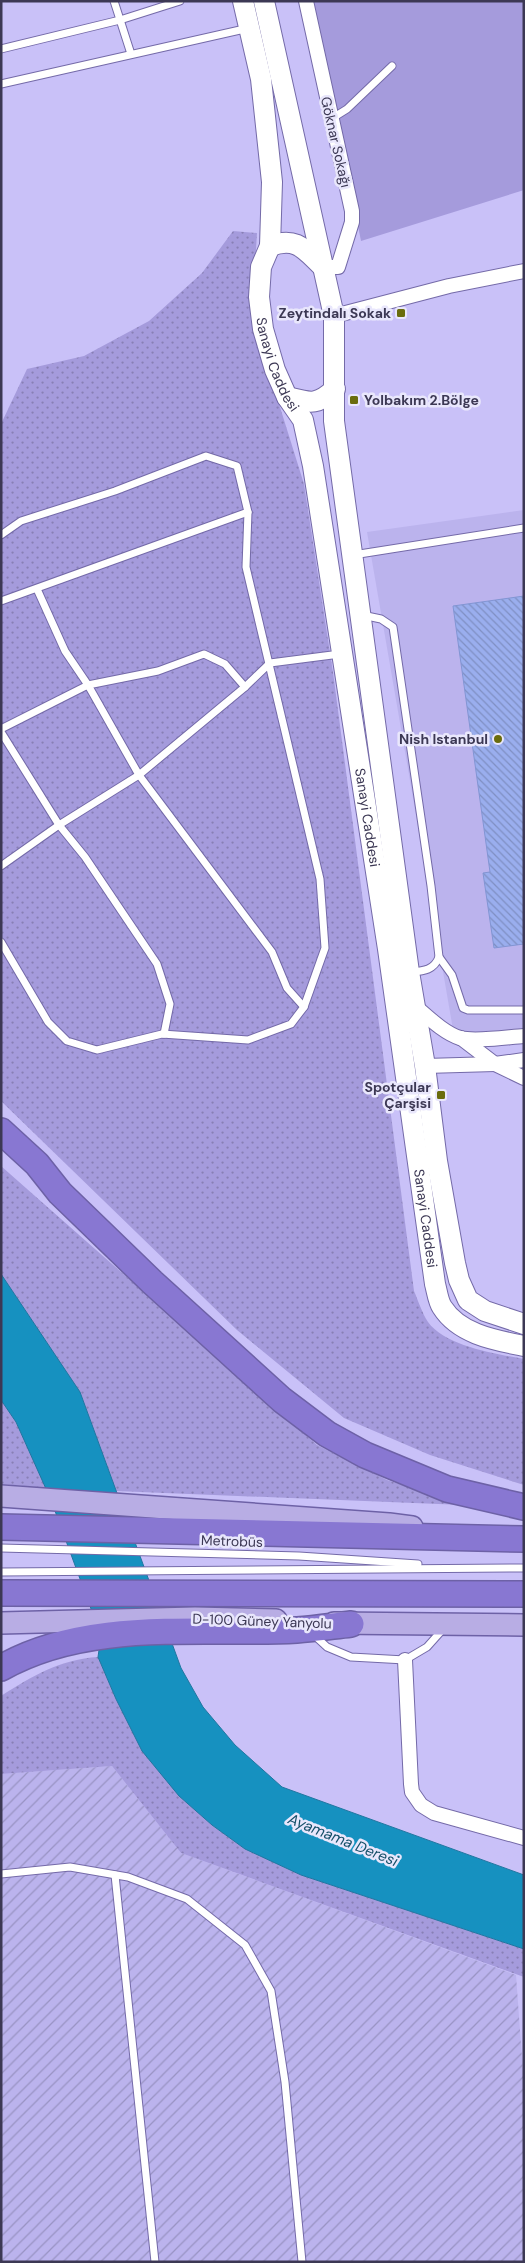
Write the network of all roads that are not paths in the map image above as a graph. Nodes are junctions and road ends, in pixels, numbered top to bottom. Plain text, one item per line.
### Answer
1 (114, 1) edge
2 (180, 1) edge
3 (243, 1) edge
4 (264, 1) edge
5 (306, 1) edge
6 (166, 3) edge
7 (120, 20) junction
8 (249, 28) junction
9 (1, 49) edge
10 (131, 54) junction
11 (392, 66) dead end
12 (1, 84) edge
13 (331, 119) junction
14 (270, 246) junction
15 (324, 267) junction
16 (524, 271) edge
17 (334, 316) junction
18 (335, 389) junction
19 (287, 398) junction
20 (248, 512) junction
21 (348, 520) junction
22 (323, 524) junction
23 (524, 528) edge
24 (1, 535) edge
25 (353, 556) junction
26 (37, 588) junction
27 (1, 601) edge
28 (361, 615) junction
29 (342, 654) junction
30 (270, 663) junction
31 (88, 685) junction
32 (245, 686) junction
33 (1, 731) edge
34 (139, 775) junction
35 (59, 825) junction
36 (1, 866) edge
37 (1, 942) edge
38 (439, 957) junction
39 (409, 972) junction
40 (415, 1006) junction
41 (304, 1007) junction
42 (524, 1010) edge
43 (164, 1034) junction
44 (524, 1036) edge
45 (461, 1038) junction
46 (524, 1060) edge
47 (495, 1064) junction
48 (425, 1066) junction
49 (524, 1078) edge
50 (1, 1131) edge
51 (1, 1150) edge
52 (60, 1193) junction
53 (524, 1324) edge
54 (524, 1346) edge
55 (1, 1496) edge
56 (524, 1507) edge
57 (1, 1527) edge
58 (485, 1538) junction
59 (524, 1539) edge
60 (1, 1548) edge
61 (462, 1567) junction
62 (524, 1568) edge
63 (1, 1572) edge
64 (1, 1593) edge
65 (524, 1594) edge
66 (1, 1623) edge
67 (351, 1624) junction
68 (446, 1624) junction
69 (524, 1625) edge
70 (309, 1628) junction
71 (405, 1660) junction
72 (1, 1668) edge
73 (524, 1838) edge
74 (1, 1874) edge
75 (115, 1875) junction
76 (155, 2262) edge
77 (302, 2262) edge

1 - 7 lane
2 - 6 lane
3 - 8 main road, Sanayi Caddesi
4 - 15 main road, Sanayi Caddesi
5 - 13 street, Göknar Sokağı
6 - 7 lane
7 - 9 lane
7 - 10 lane
8 - 10 lane
8 - 14 main road, Sanayi Caddesi
10 - 12 lane
11 - 13 lane
13 - 15 street, Göknar Sokağı
14 - 15 main road
14 - 19 main road, Sanayi Caddesi
15 - 17 main road, Sanayi Caddesi
16 - 17 street
17 - 18 main road, Sanayi Caddesi
18 - 19 main road
18 - 21 main road, Sanayi Caddesi
19 - 22 main road, Sanayi Caddesi
20 - 24 lane
20 - 26 lane
20 - 30 lane
21 - 22 main road
21 - 25 main road, Sanayi Caddesi
22 - 29 main road, Sanayi Caddesi
23 - 25 lane
25 - 28 main road, Sanayi Caddesi
26 - 27 lane
26 - 31 lane
28 - 38 lane
28 - 39 main road, Sanayi Caddesi
29 - 30 lane
29 - 54 main road, Sanayi Caddesi
30 - 32 lane
30 - 41 lane
31 - 32 lane
31 - 33 lane
31 - 34 lane
32 - 34 lane
33 - 35 lane
34 - 35 lane
34 - 41 lane
35 - 36 lane
35 - 43 lane
37 - 43 lane
38 - 39 lane
38 - 42 lane
39 - 40 main road, Sanayi Caddesi
40 - 45 street
40 - 48 main road, Sanayi Caddesi
41 - 43 lane
44 - 45 street
45 - 47 street
46 - 47 street
47 - 48 street
47 - 49 street
48 - 53 main road, Sanayi Caddesi
50 - 52 highway
51 - 52 highway
52 - 56 highway
55 - 58 main road
57 - 58 highway
58 - 59 highway
60 - 61 lane, Metrobüs
61 - 62 lane, Metrobüs
61 - 63 lane, Metrobüs
64 - 65 highway
66 - 67 main road, D-100 Güney Yanyolu
67 - 68 main road, D-100 Güney Yanyolu
67 - 70 highway
68 - 69 main road, D-100 Güney Yanyolu
68 - 71 lane
70 - 71 lane
70 - 72 highway
71 - 73 street
74 - 75 lane
75 - 76 lane
75 - 77 lane

